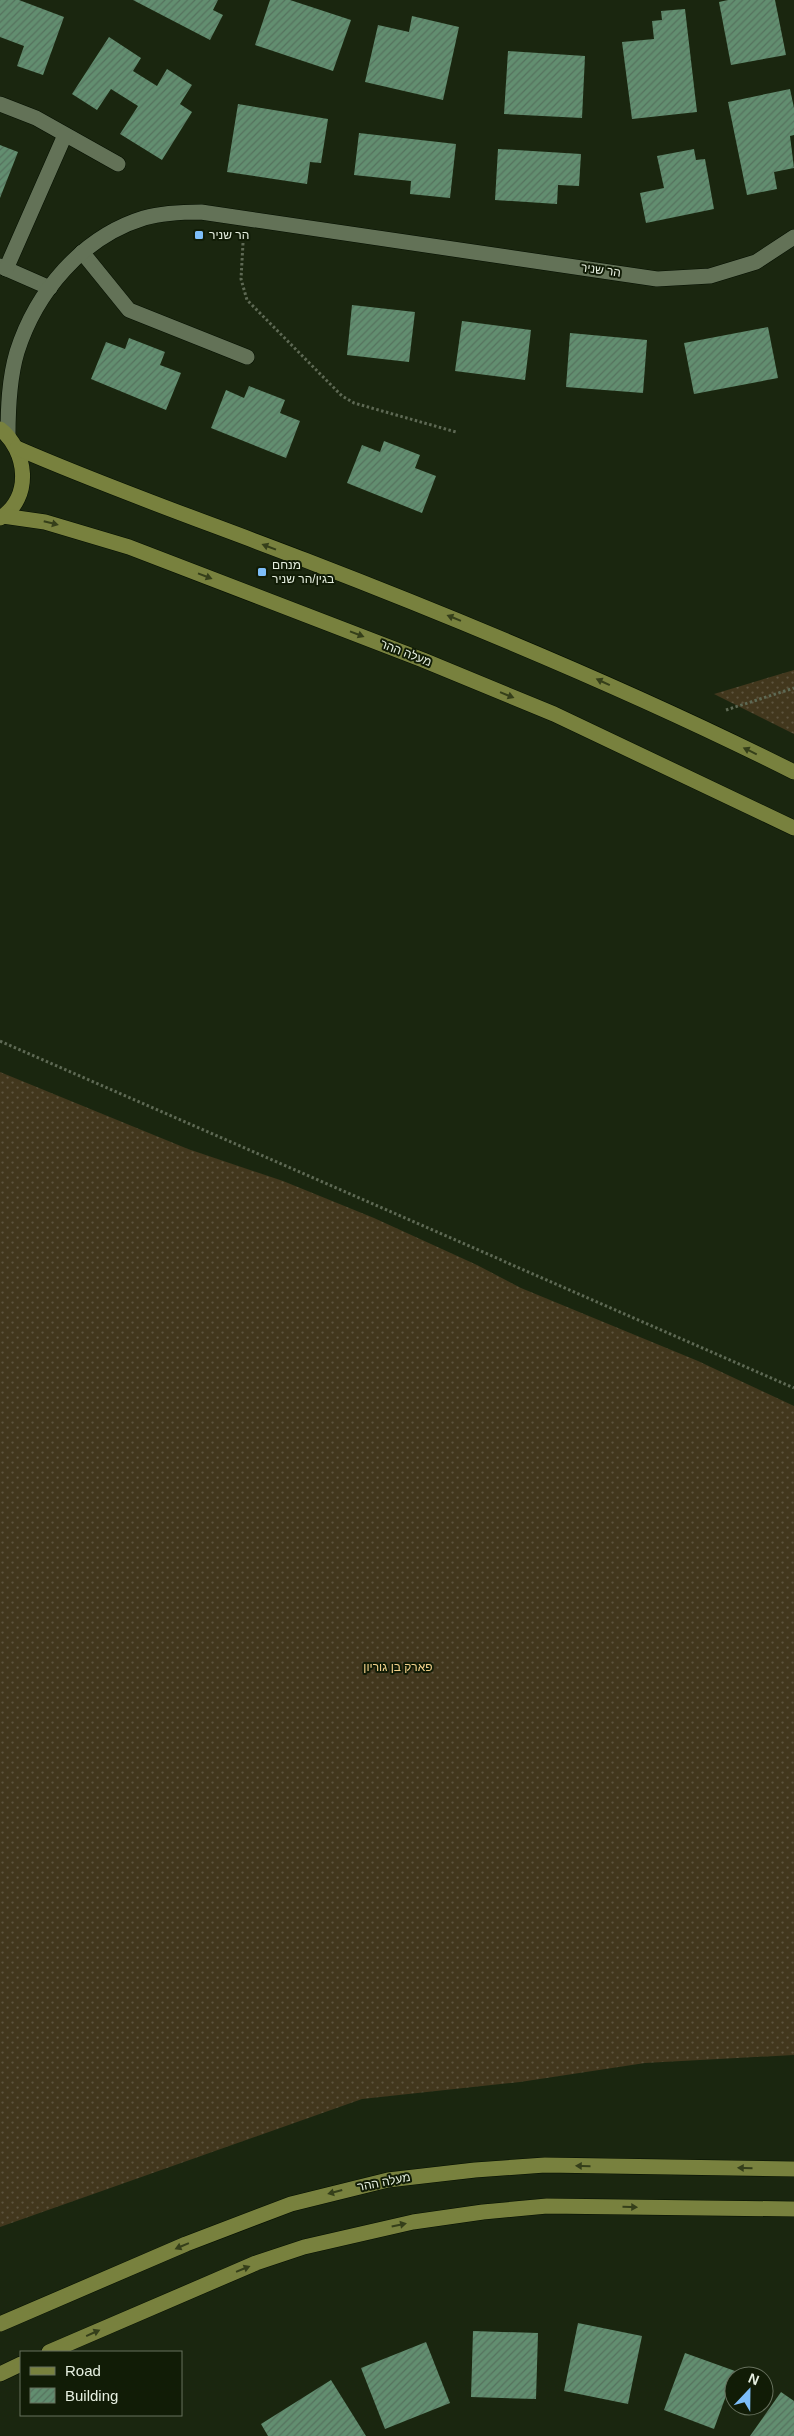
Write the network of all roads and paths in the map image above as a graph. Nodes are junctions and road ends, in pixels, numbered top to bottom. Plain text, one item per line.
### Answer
1 (0, 104) edge
2 (65, 135) junction
3 (118, 164) dead end
4 (245, 218) junction
5 (794, 237) edge
6 (82, 252) junction
7 (3, 267) edge
8 (50, 288) junction
9 (17, 352) junction
10 (247, 357) dead end
11 (0, 375) edge
12 (456, 432) dead end
13 (8, 438) edge
14 (2, 517) edge
15 (794, 688) edge
16 (724, 711) dead end
17 (794, 772) edge
18 (794, 828) edge
19 (0, 1041) edge
20 (794, 1388) edge
21 (794, 2169) edge
22 (794, 2209) edge
23 (0, 2324) edge
24 (51, 2351) edge
25 (20, 2364) edge
26 (0, 2374) edge

1 - 2 street
2 - 3 street
2 - 7 street
4 - 5 street, הר שניר
4 - 6 street, הר שניר
4 - 12 path
6 - 8 street, הר שניר
6 - 10 street
7 - 8 street
8 - 9 street, הר שניר
9 - 11 street, הר שניר
9 - 13 street, הר שניר
13 - 14 main road
17 -> 13 main road
14 -> 18 main road, מעלה ההר
15 - 16 path
19 - 20 path
21 -> 23 main road, מעלה ההר
24 -> 22 main road
25 - 26 main road

